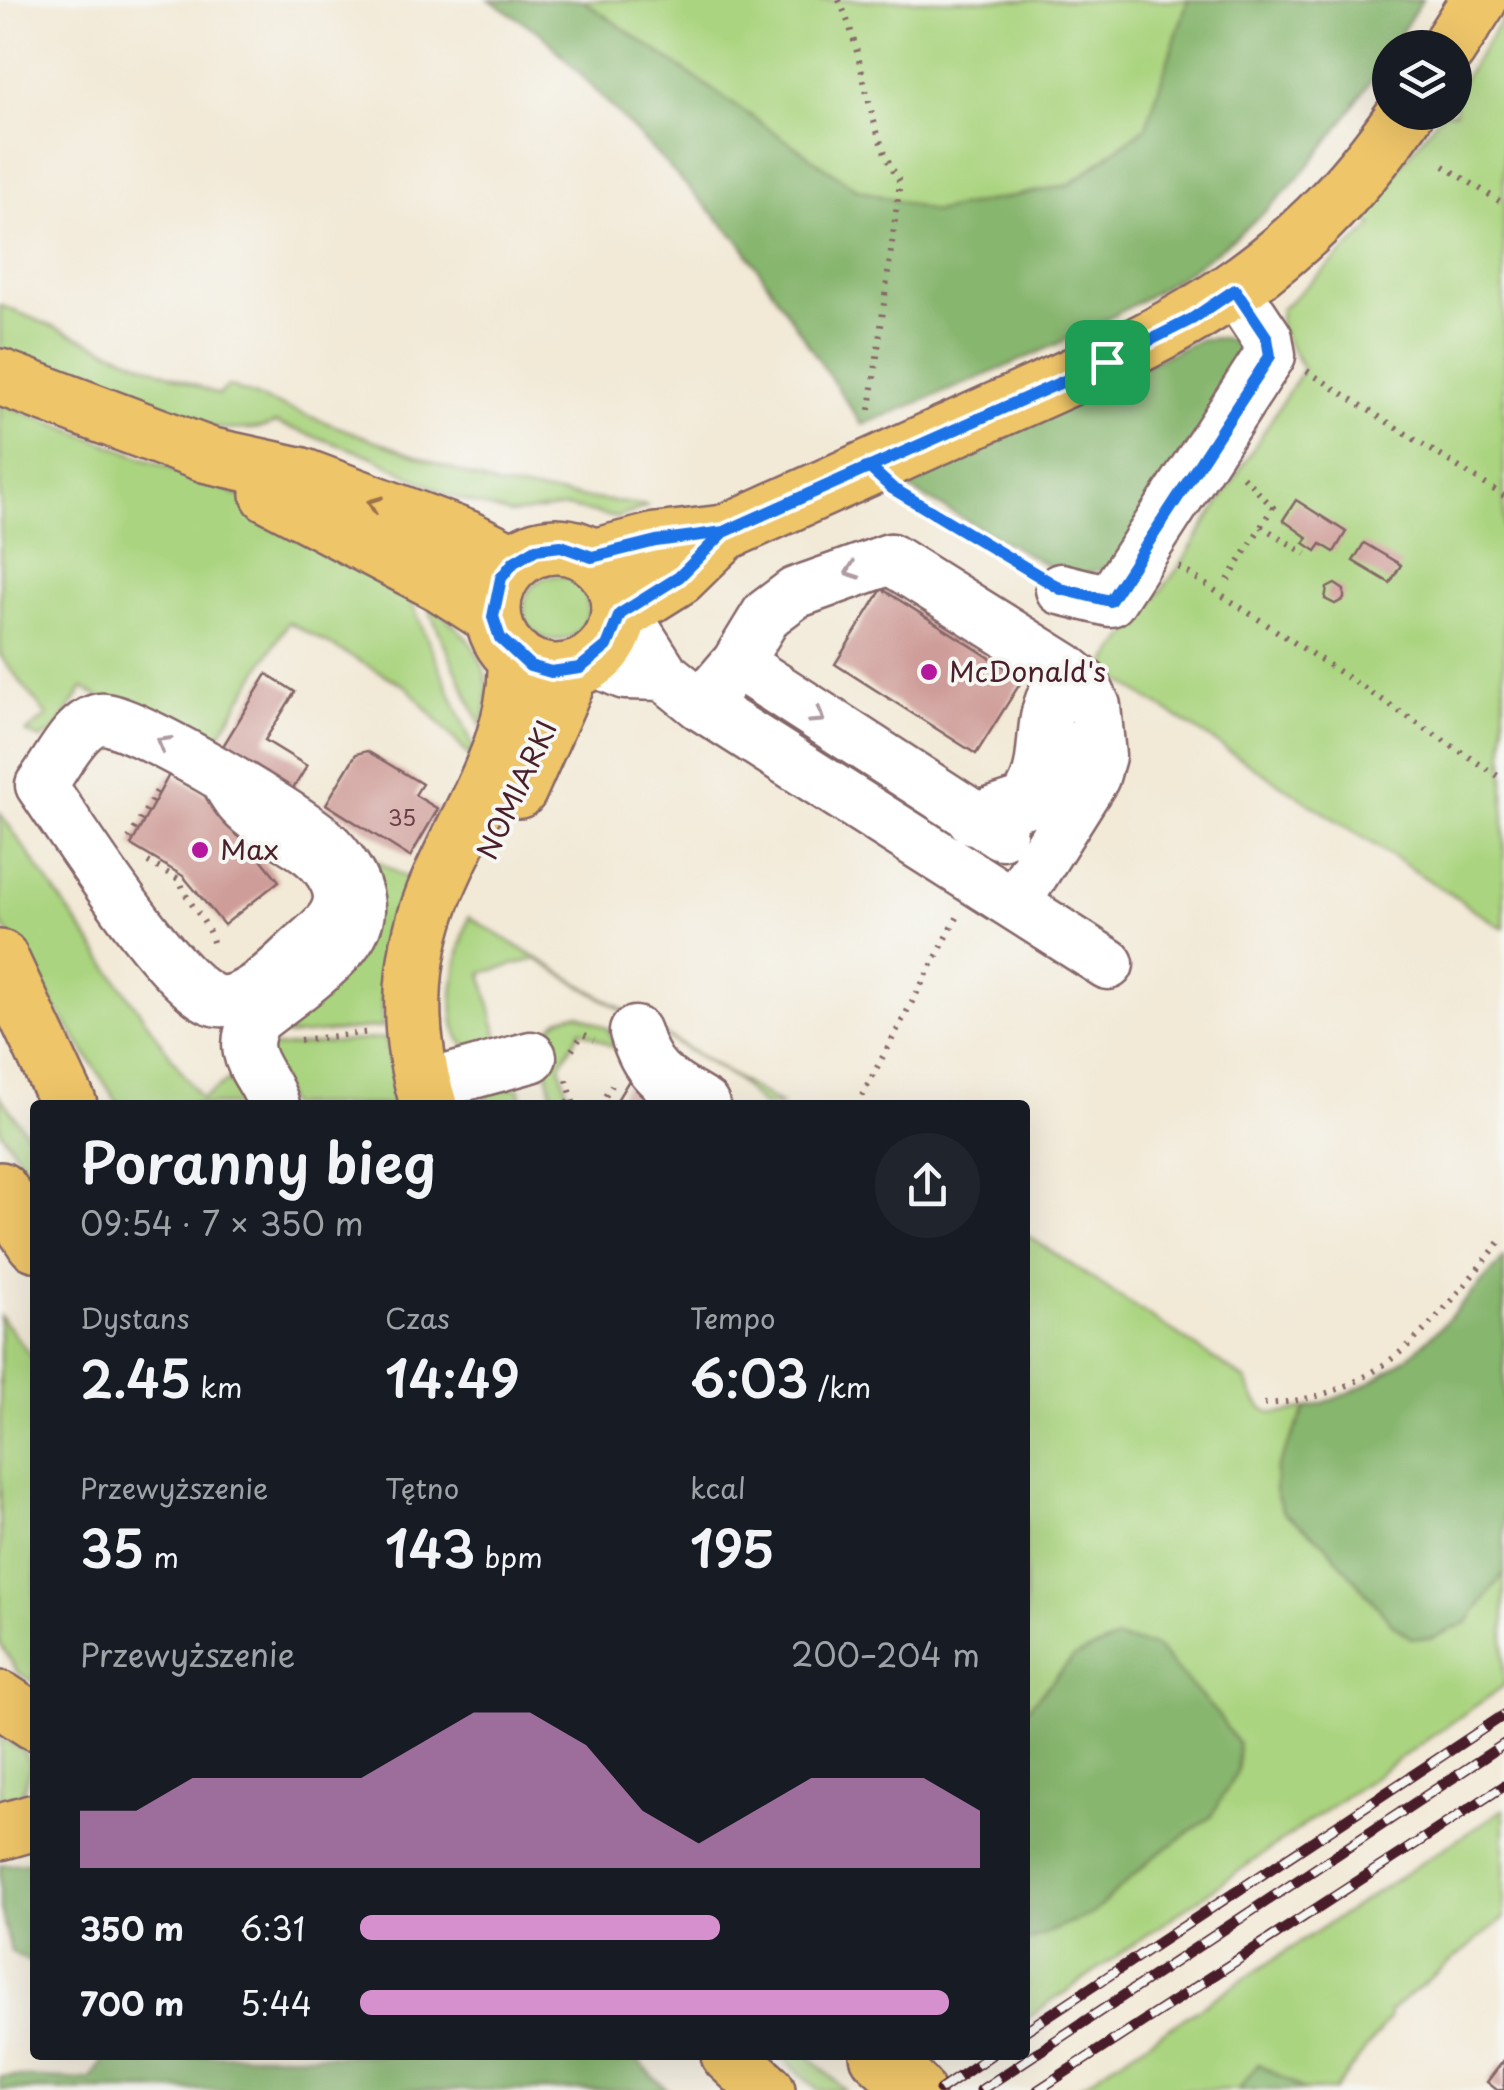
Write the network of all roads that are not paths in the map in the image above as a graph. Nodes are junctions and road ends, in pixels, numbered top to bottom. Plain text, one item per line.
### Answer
1 (1478, 0) edge
2 (1459, 30) edge
3 (1392, 130) edge
4 (1235, 290) junction
5 (7, 382) edge
6 (208, 454) junction
7 (724, 532) junction
8 (592, 557) junction
9 (514, 562) junction
10 (924, 579) junction
11 (1061, 589) road end
12 (505, 637) junction
13 (600, 644) junction
14 (737, 663) junction
15 (683, 690) junction
16 (225, 778) junction
17 (1038, 821) junction
18 (995, 892) junction
19 (447, 902) junction
20 (158, 952) junction
21 (0, 958) edge
22 (1108, 964) dead end
23 (256, 1019) junction
24 (0, 1020) edge
25 (200, 1024) junction
26 (617, 1049) road end
27 (531, 1057) dead end
28 (447, 1096) edge
29 (56, 1100) edge
30 (67, 1100) edge
31 (253, 1100) edge
32 (271, 1100) edge
33 (696, 1100) edge
34 (0, 1190) edge
35 (30, 1235) edge
36 (0, 1248) edge
37 (30, 1277) edge
38 (734, 2060) edge
39 (883, 2060) edge
40 (767, 2090) edge
41 (916, 2090) edge

1 - 2 main road
3 - 4 main road
4 - 7 main road
4 - 11 lane
5 - 6 main road
9 -> 6 main road
6 - 12 main road
7 - 8 main road
7 - 13 main road
8 - 9 main road
8 - 13 main road
9 - 12 main road
10 -> 14 lane
10 - 17 lane
10 - 17 lane
12 - 13 main road
12 - 19 main road, NOMIARKI
13 - 15 lane
13 - 19 main road, NOMIARKI
14 - 15 lane
14 -> 17 lane
15 - 18 lane
16 - 20 lane
16 -> 20 lane
16 - 23 lane
17 - 18 lane
18 - 22 lane
19 - 28 main road
20 - 25 lane
21 - 30 main road
23 - 25 lane
23 - 32 lane
24 - 29 main road
25 - 31 lane
26 - 33 lane
27 - 28 lane
34 - 35 main road
36 - 37 main road
38 - 40 main road
39 - 41 main road

